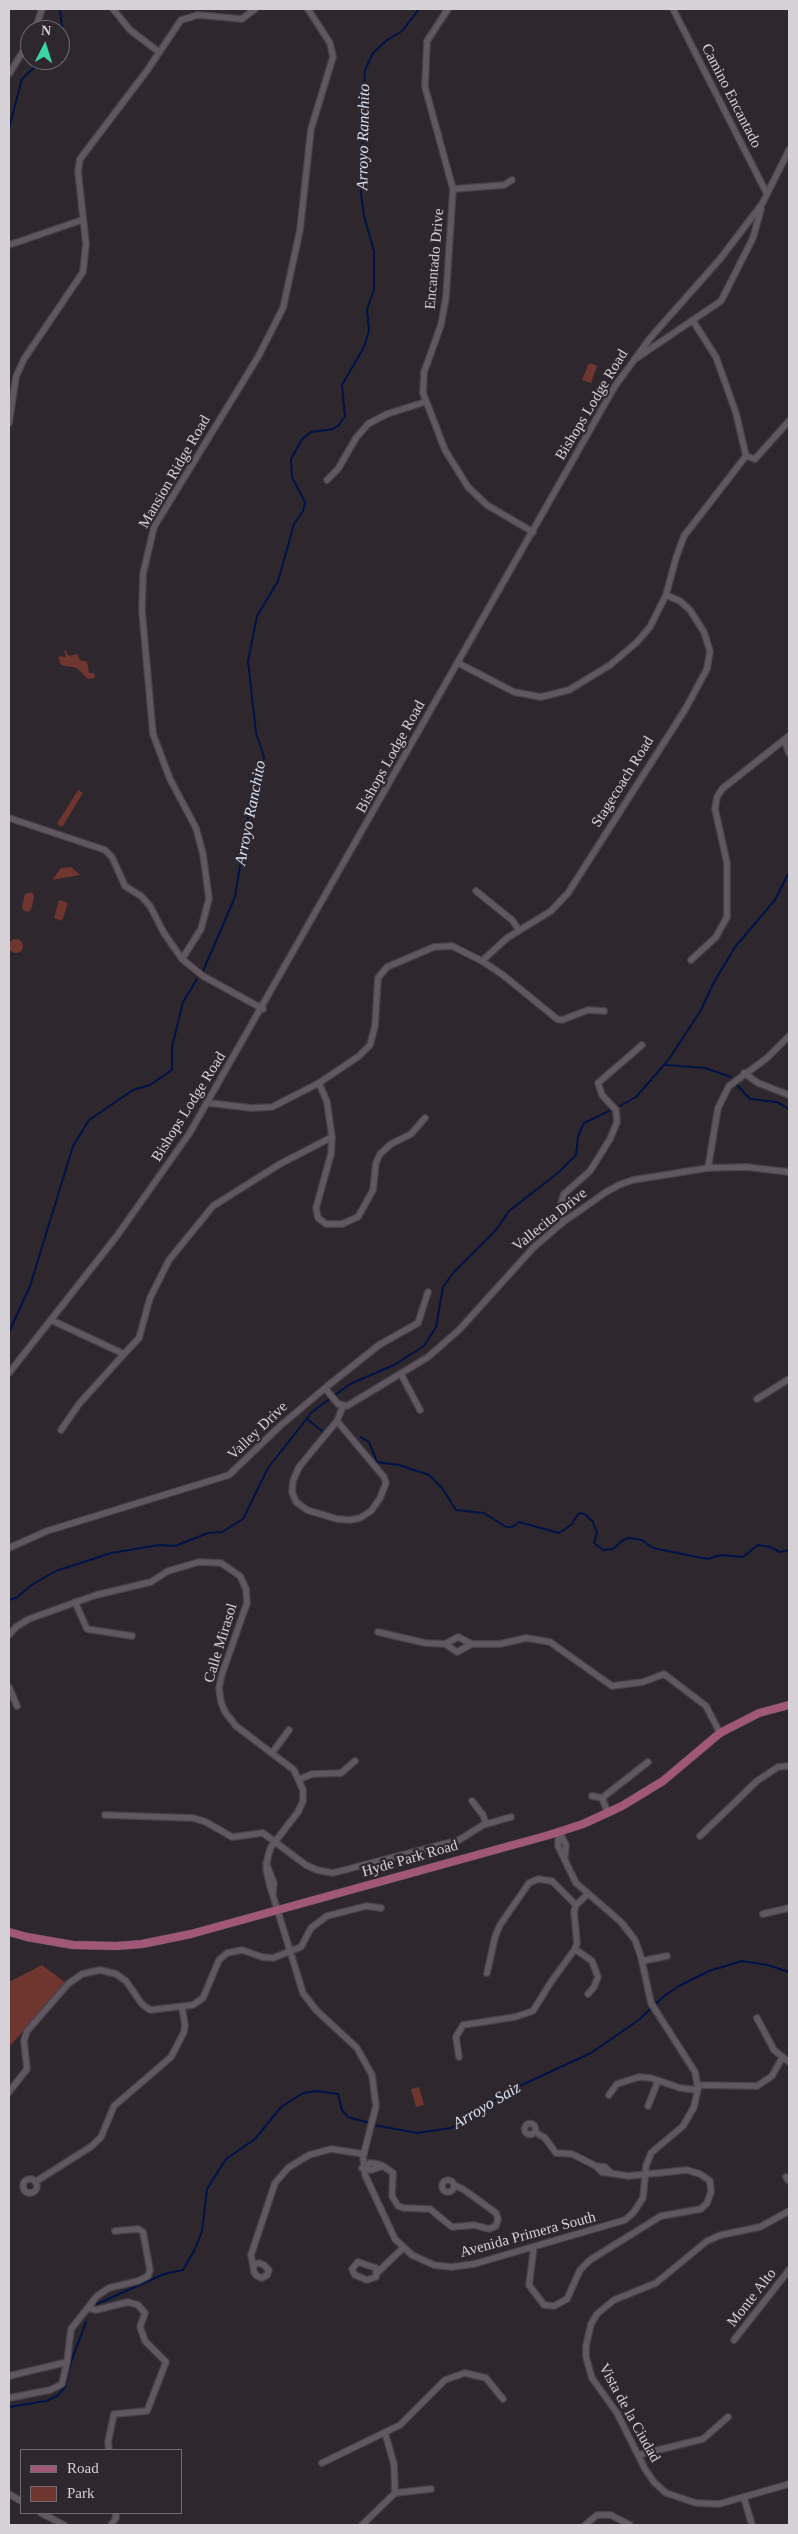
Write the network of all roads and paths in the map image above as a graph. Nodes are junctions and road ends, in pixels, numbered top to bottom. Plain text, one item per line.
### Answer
1 (113, 9) edge
2 (255, 9) edge
3 (308, 9) edge
4 (448, 9) edge
5 (674, 9) edge
6 (159, 52) junction
7 (20, 56) edge
8 (9, 74) edge
9 (789, 150) edge
10 (512, 180) dead end
11 (453, 190) junction
12 (767, 194) junction
13 (762, 204) junction
14 (82, 220) junction
15 (9, 245) edge
16 (693, 322) junction
17 (631, 362) junction
18 (425, 402) junction
19 (789, 421) edge
20 (9, 423) edge
21 (746, 456) junction
22 (327, 480) dead end
23 (533, 532) junction
24 (666, 595) junction
25 (458, 663) junction
26 (787, 738) edge
27 (789, 753) edge
28 (9, 818) edge
29 (476, 891) dead end
30 (519, 930) junction
31 (182, 959) junction
32 (482, 960) junction
33 (691, 960) dead end
34 (263, 1008) junction
35 (604, 1011) dead end
36 (789, 1036) edge
37 (642, 1046) dead end
38 (744, 1073) junction
39 (319, 1084) junction
40 (789, 1095) edge
41 (208, 1103) junction
42 (425, 1118) dead end
43 (332, 1138) junction
44 (708, 1168) junction
45 (789, 1172) edge
46 (562, 1223) junction
47 (428, 1292) dead end
48 (51, 1320) junction
49 (124, 1354) junction
50 (9, 1373) edge
51 (401, 1374) junction
52 (789, 1379) edge
53 (325, 1388) junction
54 (757, 1399) dead end
55 (343, 1406) junction
56 (420, 1410) dead end
57 (337, 1421) junction
58 (61, 1430) dead end
59 (9, 1548) edge
60 (75, 1602) junction
61 (378, 1632) dead end
62 (9, 1635) edge
63 (132, 1636) dead end
64 (445, 1644) junction
65 (472, 1644) junction
66 (9, 1691) edge
67 (789, 1705) edge
68 (18, 1706) dead end
69 (289, 1730) dead end
70 (720, 1733) junction
71 (272, 1753) junction
72 (355, 1761) dead end
73 (648, 1762) dead end
74 (789, 1766) edge
75 (300, 1778) junction
76 (592, 1796) dead end
77 (602, 1798) junction
78 (472, 1801) dead end
79 (608, 1813) junction
80 (105, 1815) dead end
81 (511, 1817) dead end
82 (486, 1824) junction
83 (559, 1832) junction
84 (700, 1836) dead end
85 (276, 1841) junction
86 (588, 1894) junction
87 (576, 1905) junction
88 (381, 1908) dead end
89 (789, 1908) edge
90 (278, 1910) junction
91 (763, 1914) dead end
92 (9, 1932) edge
93 (575, 1949) junction
94 (290, 1952) junction
95 (667, 1956) dead end
96 (642, 1962) junction
97 (487, 1973) dead end
98 (588, 1994) dead end
99 (182, 2007) junction
100 (757, 2018) dead end
101 (459, 2057) dead end
102 (782, 2058) junction
103 (789, 2062) edge
104 (658, 2081) junction
105 (698, 2088) junction
106 (9, 2092) edge
107 (609, 2095) dead end
108 (648, 2106) dead end
109 (535, 2132) dead end
110 (364, 2154) junction
111 (362, 2168) junction
112 (646, 2175) junction
113 (35, 2182) dead end
114 (454, 2185) dead end
115 (789, 2211) edge
116 (115, 2231) dead end
117 (534, 2247) junction
118 (403, 2248) junction
119 (253, 2265) dead end
120 (789, 2270) edge
121 (378, 2272) dead end
122 (88, 2308) junction
123 (734, 2340) dead end
124 (67, 2362) junction
125 (9, 2376) edge
126 (9, 2398) edge
127 (503, 2399) dead end
128 (728, 2417) dead end
129 (385, 2433) junction
130 (109, 2449) edge
131 (638, 2455) junction
132 (322, 2463) dead end
133 (789, 2484) edge
134 (431, 2489) dead end
135 (394, 2492) junction
136 (9, 2494) edge
137 (744, 2498) junction
138 (20, 2501) edge
139 (43, 2514) edge
140 (116, 2514) edge
141 (64, 2525) edge
142 (111, 2525) edge
143 (362, 2525) edge
144 (585, 2525) edge
145 (630, 2525) edge
146 (752, 2525) edge

1 - 6 street
2 - 6 street
3 - 31 street, Mansion Ridge Road
4 - 11 street, Encantado Drive
5 - 12 street, Camino Encantado
6 - 14 street
7 - 8 street
9 - 12 street, Bishops Lodge Road
10 - 11 street
11 - 18 street, Encantado Drive
12 - 13 street, Bishops Lodge Road
13 - 16 street
13 - 17 street, Bishops Lodge Road
14 - 15 street
14 - 20 street
16 - 17 street
16 - 21 street
17 - 23 street, Bishops Lodge Road
18 - 22 street
18 - 23 street, Encantado Drive
19 - 21 street
21 - 24 street
23 - 25 street, Bishops Lodge Road
24 - 25 street
24 - 30 street, Stagecoach Road
25 - 34 street, Bishops Lodge Road
26 - 27 street
26 - 33 street
28 - 31 street
29 - 30 street
30 - 32 street, Stagecoach Road
31 - 34 street
32 - 35 street
32 - 39 street
34 - 41 street, Bishops Lodge Road
36 - 38 street
37 - 46 street
38 - 40 street
38 - 44 street
39 - 41 street
39 - 43 street
41 - 48 street, Bishops Lodge Road
42 - 43 street
43 - 49 street
44 - 45 street, Vallecita Drive
44 - 46 street, Vallecita Drive
46 - 51 street, Vallecita Drive
47 - 53 street, Valley Drive
48 - 49 street
48 - 50 street, Bishops Lodge Road
49 - 58 street
51 - 55 street, Vallecita Drive
51 - 56 street
52 - 54 street
53 - 55 street
53 - 59 street, Valley Drive
55 - 57 street
57 - 57 street
60 - 62 street, Calle Mirasol
60 - 63 street
60 - 71 street, Calle Mirasol
61 - 64 street
64 - 65 street
64 - 65 street
65 - 70 street
66 - 68 street
67 - 70 main road, Hyde Park Road
69 - 71 street
70 - 79 main road, Hyde Park Road
71 - 75 street, Calle Mirasol
72 - 75 street
73 - 77 street
74 - 84 street
75 - 85 street
76 - 77 street
77 - 79 street
78 - 82 street
79 - 83 main road, Hyde Park Road
80 - 85 street
81 - 82 street
82 - 85 street
83 - 86 street
83 - 90 main road, Hyde Park Road
85 - 90 street
86 - 87 street
86 - 96 street
87 - 93 street
87 - 97 street
88 - 94 street
89 - 91 street
90 - 92 main road, Hyde Park Road
90 - 94 street
93 - 98 street
93 - 101 street
94 - 99 street
94 - 110 street
95 - 96 street
96 - 105 street
99 - 106 street
99 - 113 street
100 - 102 street
102 - 103 street
102 - 105 street
104 - 105 street
104 - 107 street
104 - 108 street
105 - 112 street, Avenida Primera South
109 - 112 street
110 - 111 street
110 - 119 street
111 - 114 street
111 - 118 street, Avenida Primera South
112 - 117 street, Avenida Primera South
112 - 117 street
115 - 131 street, Vista de la Ciudad
116 - 122 street
117 - 118 street, Avenida Primera South
118 - 121 street
120 - 123 street, Monte Alto
122 - 124 street
122 - 130 street
124 - 125 street
124 - 126 street
127 - 129 street
128 - 131 street
129 - 132 street
129 - 135 street
131 - 137 street, Vista de la Ciudad
133 - 137 street, Vista de la Ciudad
134 - 135 street
135 - 143 street
136 - 138 street
137 - 146 street
139 - 141 street
140 - 142 street
144 - 145 street

